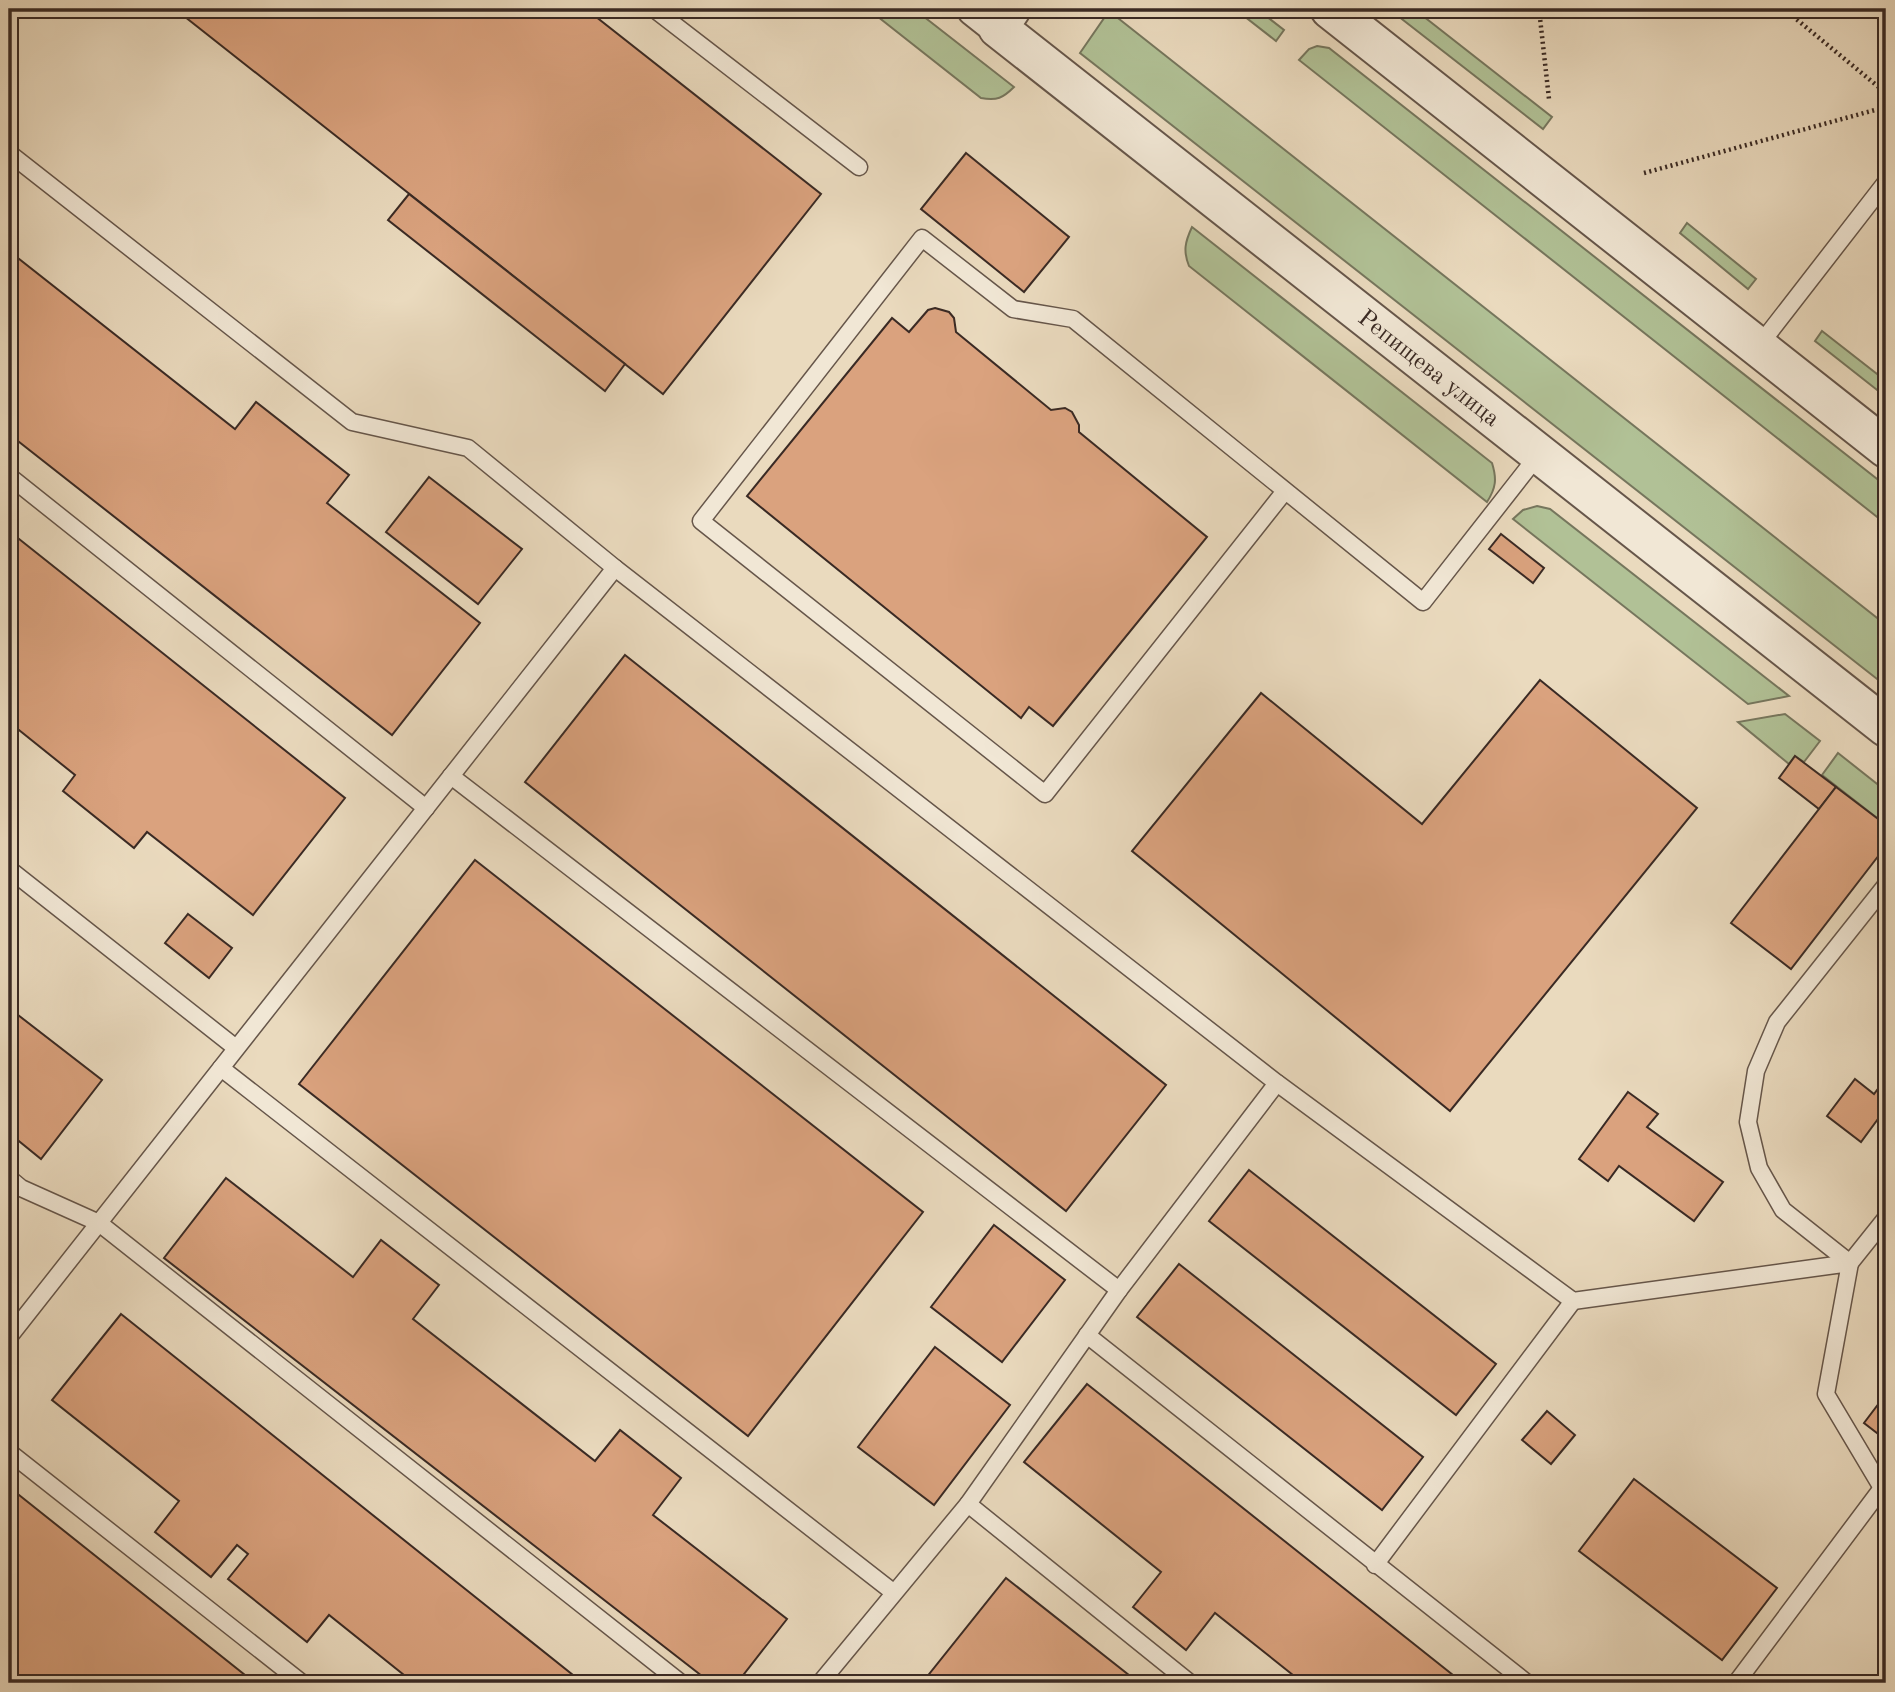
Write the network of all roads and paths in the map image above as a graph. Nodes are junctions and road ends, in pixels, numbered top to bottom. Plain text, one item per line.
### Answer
1 (654, 9) edge
2 (1330, 9) edge
3 (1539, 9) edge
4 (1784, 9) edge
5 (994, 15) edge
6 (1886, 93) edge
7 (1549, 99) dead end
8 (1886, 107) edge
9 (9, 153) edge
10 (859, 167) dead end
11 (1644, 173) dead end
12 (1886, 182) edge
13 (1758, 347) junction
14 (1886, 448) edge
15 (1539, 454) junction
16 (9, 476) edge
17 (1285, 491) junction
18 (615, 568) junction
19 (1886, 727) edge
20 (451, 776) junction
21 (426, 808) junction
22 (9, 869) edge
23 (1886, 885) edge
24 (236, 1048) junction
25 (221, 1068) junction
26 (1277, 1083) junction
27 (9, 1178) edge
28 (1886, 1218) edge
29 (99, 1223) junction
30 (1850, 1263) junction
31 (1119, 1290) junction
32 (1573, 1301) junction
33 (1087, 1335) junction
34 (9, 1337) edge
35 (9, 1452) edge
36 (1884, 1489) edge
37 (968, 1504) junction
38 (1375, 1565) junction
39 (893, 1592) junction
40 (302, 1683) edge
41 (681, 1683) edge
42 (820, 1683) edge
43 (1191, 1683) edge
44 (1527, 1683) edge
45 (1736, 1683) edge

1 - 10 lane
2 - 13 street
3 - 7 path
4 - 6 path
5 - 15 street, Репищева улица
8 - 11 path
9 - 18 lane
12 - 13 lane
13 - 14 street
15 - 17 lane
15 - 19 street, Репищева улица
16 - 21 lane
17 - 17 lane
18 - 20 lane
18 - 26 lane
20 - 21 lane
20 - 31 lane
21 - 24 lane
22 - 24 lane
23 - 30 lane
24 - 25 lane
25 - 29 lane
25 - 39 lane
26 - 31 lane
26 - 32 lane
27 - 29 lane
28 - 30 lane
29 - 34 lane
29 - 41 lane
30 - 32 lane
30 - 36 lane
31 - 33 lane
32 - 38 lane
33 - 37 lane
33 - 38 lane
35 - 40 lane
36 - 45 lane
37 - 39 lane
37 - 43 lane
38 - 44 lane
39 - 42 lane

